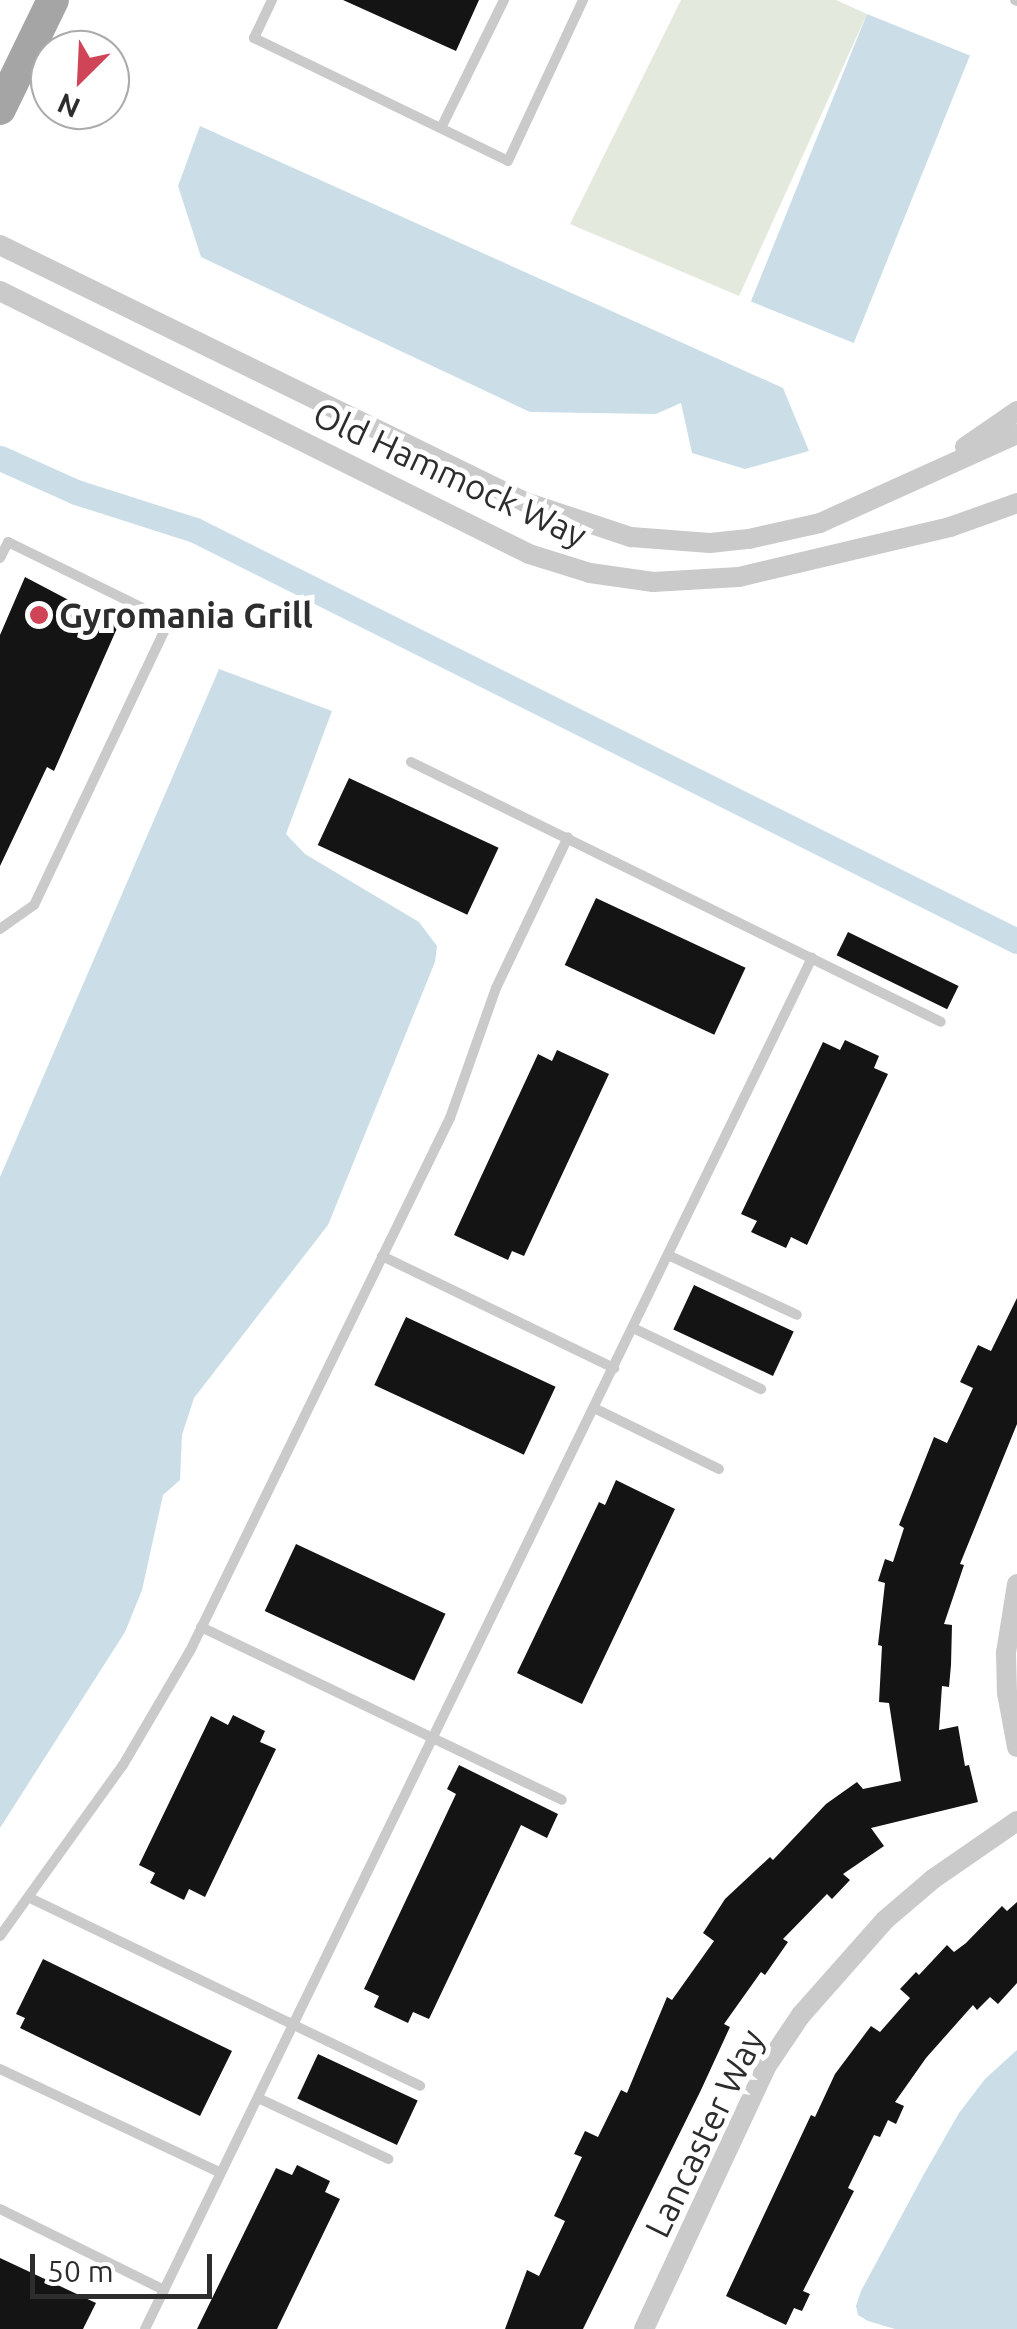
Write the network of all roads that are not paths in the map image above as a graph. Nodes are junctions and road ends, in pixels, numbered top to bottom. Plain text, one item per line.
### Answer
1 (53, 0) edge
2 (272, 0) edge
3 (504, 0) edge
4 (583, 0) edge
5 (0, 110) edge
6 (441, 128) junction
7 (0, 245) edge
8 (0, 291) edge
9 (1017, 411) edge
10 (1017, 434) edge
11 (918, 479) junction
12 (1016, 503) edge
13 (0, 558) edge
14 (411, 762) dead end
15 (568, 837) junction
16 (0, 929) edge
17 (812, 958) junction
18 (941, 1022) dead end
19 (668, 1255) junction
20 (382, 1256) junction
21 (797, 1316) dead end
22 (633, 1328) junction
23 (614, 1368) junction
24 (760, 1389) dead end
25 (594, 1408) junction
26 (719, 1469) dead end
27 (1017, 1584) edge
28 (201, 1627) junction
29 (434, 1740) junction
30 (1017, 1748) edge
31 (562, 1800) dead end
32 (1017, 1821) edge
33 (30, 1898) junction
34 (0, 1936) edge
35 (293, 2027) junction
36 (0, 2069) edge
37 (420, 2086) dead end
38 (258, 2098) junction
39 (388, 2159) dead end
40 (222, 2173) junction
41 (0, 2210) edge
42 (164, 2290) junction
43 (145, 2329) edge
44 (644, 2329) edge

1 - 5 main road
2 - 6 lane
3 - 6 lane
4 - 6 lane
7 - 11 street, Old Hammock Way
8 - 12 street, Old Hammock Way
9 - 11 street, Old Hammock Way
10 - 11 street, Old Hammock Way
13 - 16 lane
14 - 15 lane
15 - 17 lane
15 - 20 lane
17 - 18 lane
17 - 19 lane
19 - 21 lane
19 - 22 lane
20 - 23 lane
20 - 28 lane
22 - 23 lane
22 - 24 lane
23 - 25 lane
25 - 26 lane
25 - 29 lane
27 - 30 street
28 - 29 lane
28 - 33 lane
29 - 31 lane
29 - 35 lane
32 - 44 street, Lancaster Way
33 - 34 lane
33 - 35 lane
35 - 37 lane
35 - 38 lane
36 - 40 lane
38 - 39 lane
38 - 40 lane
40 - 42 lane
41 - 42 lane
42 - 43 lane

